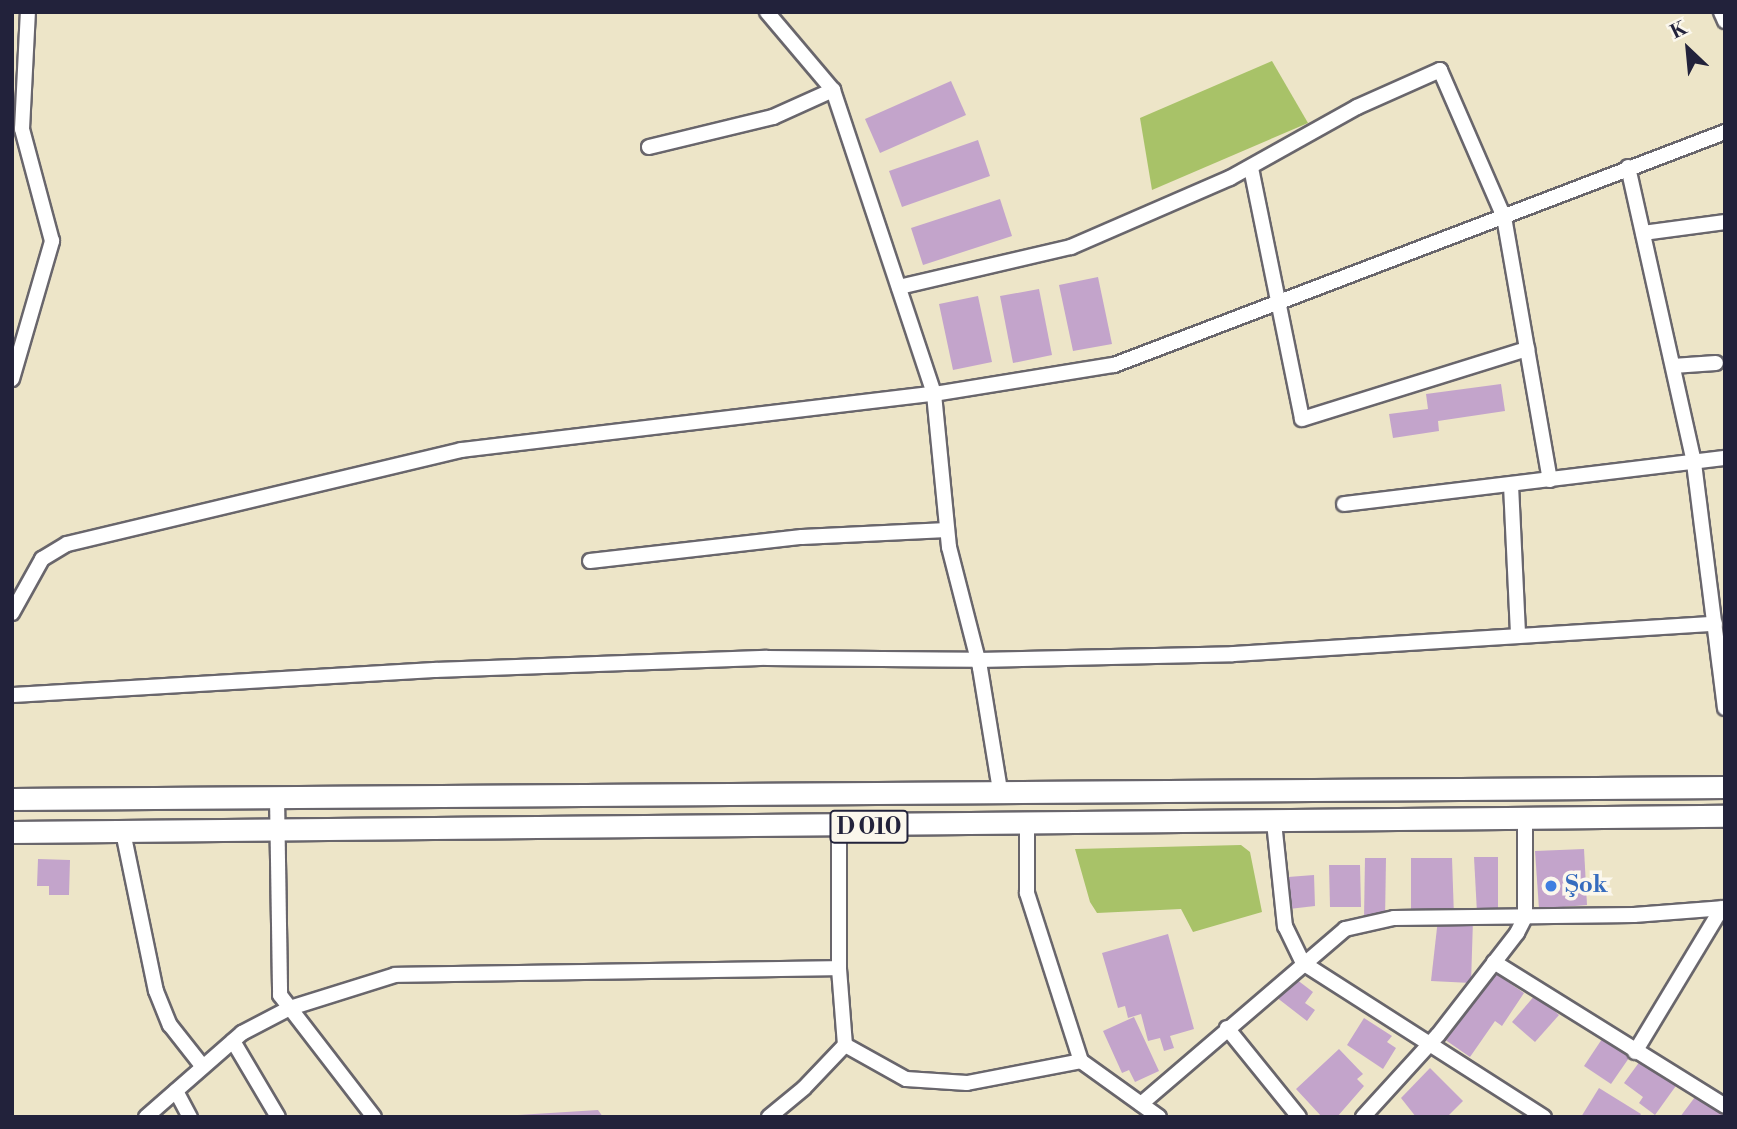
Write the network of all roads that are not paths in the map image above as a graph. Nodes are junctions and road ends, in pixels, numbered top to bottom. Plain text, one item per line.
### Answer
1 (28, 12) edge
2 (767, 12) edge
3 (1721, 12) edge
4 (1725, 21) edge
5 (834, 90) junction
6 (1725, 132) edge
7 (649, 147) dead end
8 (1628, 167) junction
9 (1251, 168) junction
10 (1504, 217) junction
11 (1725, 222) edge
12 (1643, 233) junction
13 (899, 287) junction
14 (1275, 304) junction
15 (1527, 349) junction
16 (1716, 363) dead end
17 (1673, 366) junction
18 (12, 379) edge
19 (934, 394) junction
20 (1725, 458) edge
21 (1694, 463) junction
22 (1550, 480) junction
23 (1511, 485) junction
24 (1344, 504) dead end
25 (947, 530) junction
26 (590, 561) dead end
27 (12, 612) edge
28 (1715, 624) junction
29 (1518, 636) junction
30 (978, 660) junction
31 (12, 695) edge
32 (1725, 708) edge
33 (1725, 787) edge
34 (1000, 790) junction
35 (277, 797) junction
36 (12, 799) edge
37 (1725, 816) edge
38 (1525, 818) junction
39 (1274, 822) junction
40 (1027, 825) junction
41 (839, 827) junction
42 (278, 831) junction
43 (12, 832) edge
44 (123, 832) junction
45 (1723, 908) edge
46 (1525, 917) junction
47 (1494, 962) junction
48 (1303, 963) junction
49 (839, 968) junction
50 (290, 1008) junction
51 (1227, 1028) junction
52 (233, 1041) junction
53 (845, 1045) junction
54 (1430, 1045) junction
55 (1635, 1052) junction
56 (1081, 1061) junction
57 (203, 1068) junction
58 (176, 1091) junction
59 (1141, 1104) junction
60 (1725, 1106) edge
61 (146, 1117) edge
62 (190, 1117) edge
63 (278, 1117) edge
64 (374, 1117) edge
65 (769, 1117) edge
66 (1159, 1117) edge
67 (1299, 1117) edge
68 (1363, 1117) edge
69 (1544, 1117) edge

1 - 18 street
2 - 5 street
3 - 4 street
5 - 7 street
5 - 13 street
6 - 8 street
8 - 10 street
8 - 12 street
9 - 10 street
9 - 13 street
9 - 14 street
10 - 14 street
10 - 15 street
11 - 12 street
12 - 17 street
13 - 19 street
14 - 15 street
14 - 19 street
15 - 22 street
16 - 17 street
17 - 21 street
19 - 25 street
19 - 27 street
20 - 21 street
21 - 22 street
21 - 28 street
22 - 23 street
23 - 24 street
23 - 29 street
25 - 26 street
25 - 30 street
28 - 29 street
28 - 32 street
29 - 30 street
30 - 31 street
30 - 34 street
33 - 34 highway, D 010
34 - 35 highway, D 010
35 - 36 highway, D 010
35 - 42 street
37 - 38 highway, D 010
38 - 39 highway, D 010
38 - 46 street
39 - 40 highway, D 010
39 - 48 street
40 - 41 highway, D 010
40 - 56 street
41 - 42 highway, D 010
41 - 49 street
42 - 44 highway, D 010
42 - 50 street
43 - 44 highway, D 010
44 - 57 street
45 - 46 street
45 - 55 street
46 - 47 street
46 - 48 street
47 - 54 street
47 - 55 street
48 - 51 street
48 - 54 street
49 - 50 street
49 - 53 street
50 - 52 street
50 - 64 street
51 - 59 street
51 - 67 street
52 - 57 street
52 - 63 street
53 - 56 street
53 - 65 street
54 - 68 street
54 - 69 street
55 - 60 street
56 - 59 street
57 - 58 street
58 - 61 street
58 - 62 street
59 - 66 street

